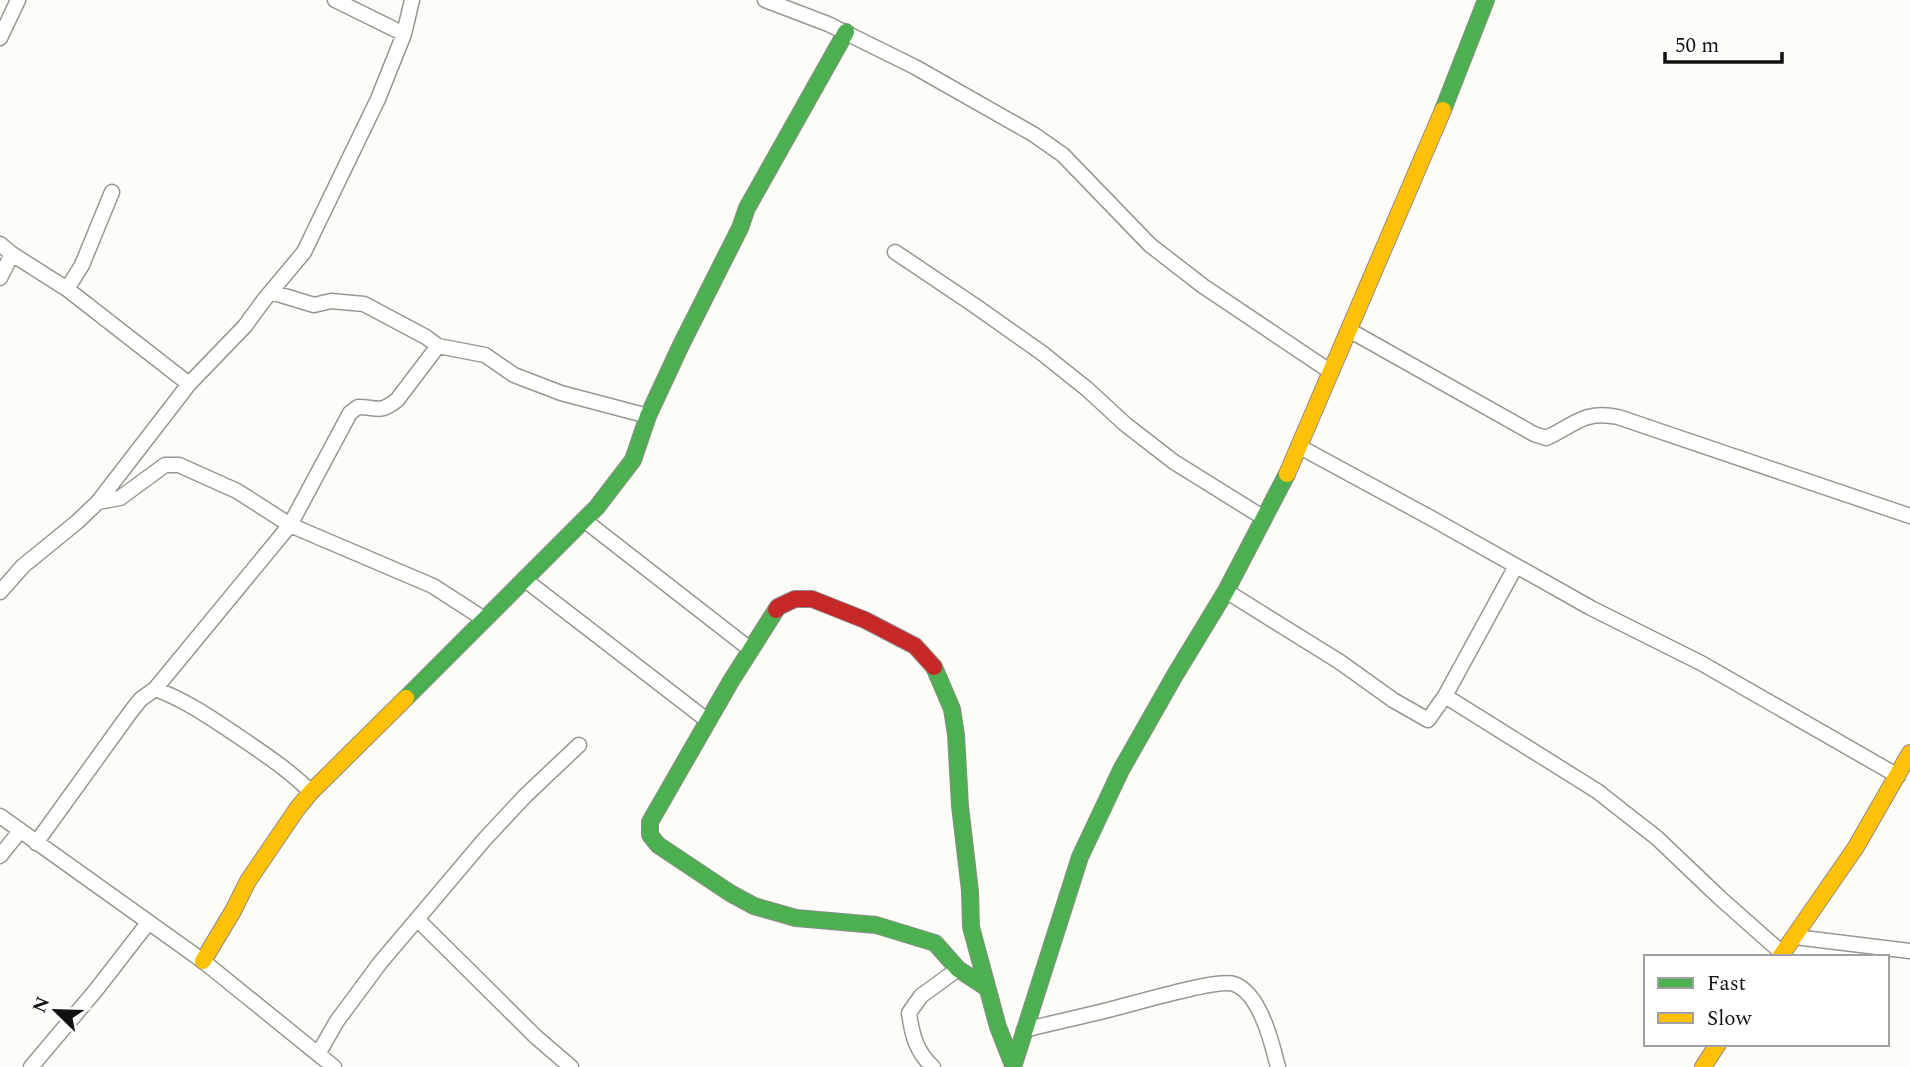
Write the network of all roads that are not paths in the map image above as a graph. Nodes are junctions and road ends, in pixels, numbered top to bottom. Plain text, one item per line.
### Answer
1 (18, 0) edge
2 (335, 0) edge
3 (412, 0) edge
4 (765, 0) edge
5 (1486, 0) edge
6 (846, 32) junction
7 (404, 34) junction
8 (0, 38) edge
9 (112, 192) dead end
10 (0, 244) edge
11 (895, 252) dead end
12 (12, 254) junction
13 (0, 278) edge
14 (66, 289) junction
15 (271, 292) junction
16 (1349, 330) junction
17 (438, 346) junction
18 (1331, 372) junction
19 (189, 384) junction
20 (648, 416) junction
21 (1300, 447) junction
22 (98, 502) junction
23 (1910, 516) edge
24 (1264, 518) junction
25 (584, 520) junction
26 (290, 525) junction
27 (1516, 566) junction
28 (524, 579) junction
29 (1226, 591) junction
30 (0, 592) edge
31 (484, 619) junction
32 (751, 650) junction
33 (155, 688) junction
34 (1446, 696) junction
35 (708, 721) junction
36 (579, 745) dead end
37 (1910, 753) edge
38 (1898, 776) junction
39 (312, 792) junction
40 (0, 816) edge
41 (20, 831) junction
42 (36, 843) junction
43 (0, 856) edge
44 (417, 919) junction
45 (148, 923) junction
46 (1795, 937) junction
47 (1910, 951) edge
48 (1781, 955) edge
49 (203, 961) junction
50 (958, 969) junction
51 (987, 988) junction
52 (1024, 1030) junction
53 (1717, 1046) edge
54 (318, 1054) junction
55 (1013, 1066) edge
56 (31, 1067) edge
57 (334, 1067) edge
58 (571, 1067) edge
59 (933, 1067) edge
60 (1278, 1067) edge
61 (1703, 1067) edge

1 - 8 street
2 - 7 street
3 - 7 street
4 - 6 street
5 - 16 street
6 - 18 street
6 - 20 street
7 - 15 street
9 - 14 street
10 - 12 street
11 - 24 street
12 - 13 street
12 - 14 street
14 - 19 street
15 - 17 street
15 - 19 street
16 - 18 street
16 - 23 street
17 - 20 street
17 - 26 street
18 - 21 street
19 - 22 street
20 - 25 street
21 - 24 street
21 - 27 street
22 - 26 street
22 - 30 street
24 - 29 street
25 - 28 street
25 - 32 street
26 - 31 street
26 - 33 street
27 - 34 street
27 - 38 street
28 - 31 street
28 - 35 street
29 - 34 street
29 - 52 street
31 - 39 street
32 - 35 street
32 - 51 street
33 - 39 street
33 - 42 street
34 - 48 street
35 - 50 street
36 - 44 street
37 - 38 street
38 - 46 street
39 - 49 street
40 - 41 street
41 - 42 street
41 - 43 street
42 - 45 street
44 - 54 street
44 - 58 street
45 - 49 street
45 - 56 street
46 - 47 street
46 - 48 street
49 - 54 street
50 - 51 street
50 - 59 street
51 - 55 street
52 - 55 street
52 - 60 street
53 - 61 street
54 - 57 street

